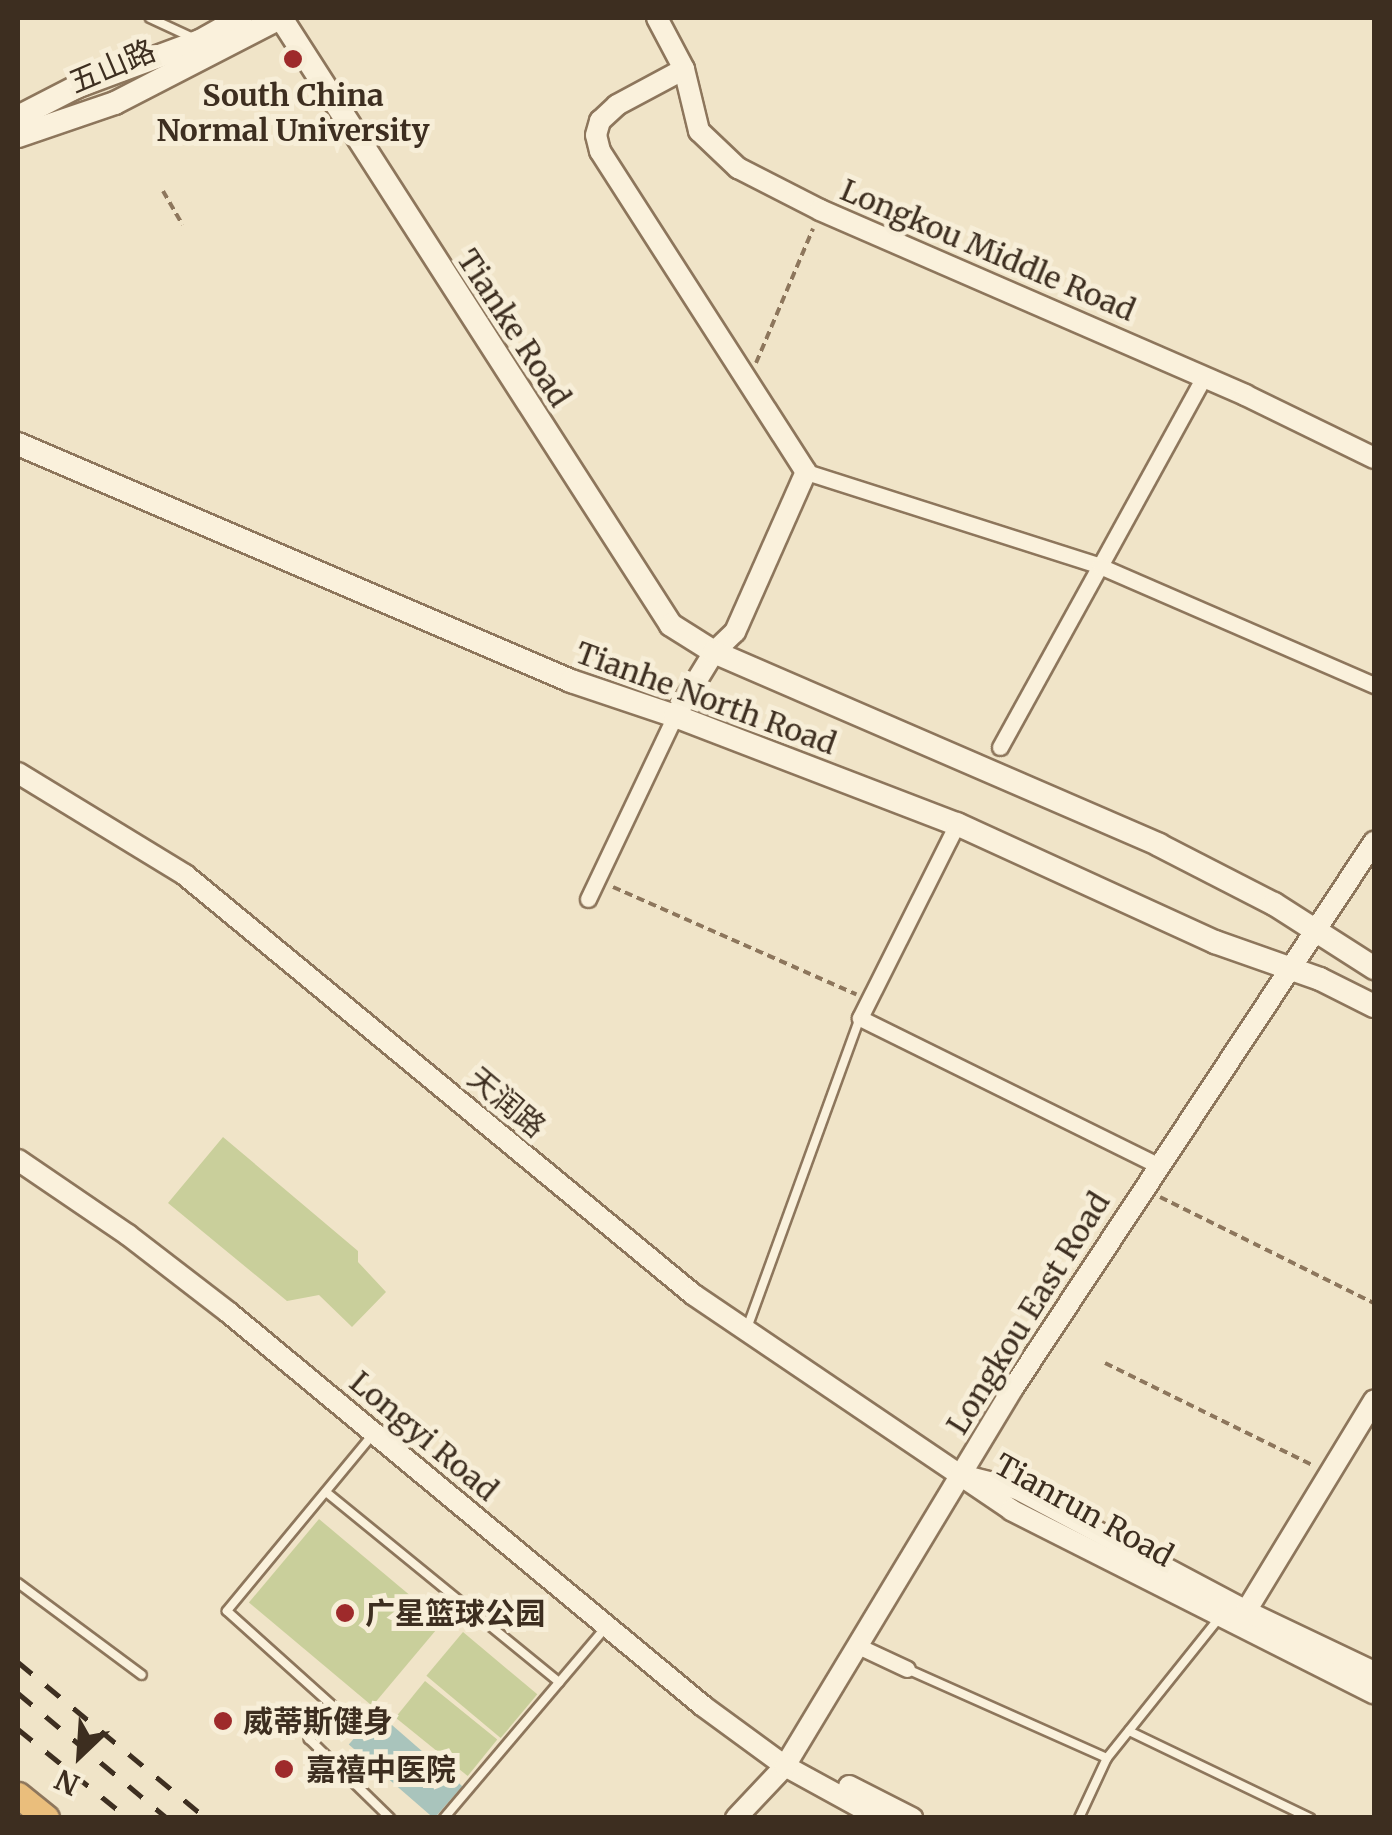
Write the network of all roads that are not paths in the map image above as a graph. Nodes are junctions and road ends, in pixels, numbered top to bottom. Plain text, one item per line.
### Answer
1 (150, 18) edge
2 (240, 18) edge
3 (281, 18) edge
4 (657, 18) edge
5 (200, 40) junction
6 (684, 69) junction
7 (18, 117) edge
8 (18, 136) edge
9 (1204, 377) junction
10 (18, 444) edge
11 (1374, 458) edge
12 (806, 472) junction
13 (1100, 566) junction
14 (714, 652) junction
15 (1374, 685) edge
16 (676, 716) junction
17 (1000, 747) dead end
18 (18, 774) edge
19 (957, 824) junction
20 (1374, 842) edge
21 (588, 900) dead end
22 (1316, 931) junction
23 (1374, 968) edge
24 (1288, 969) junction
25 (1374, 1006) edge
26 (860, 1018) junction
27 (18, 1160) edge
28 (1158, 1164) junction
29 (746, 1330) junction
30 (1374, 1401) edge
31 (374, 1434) junction
32 (962, 1474) junction
33 (326, 1492) junction
34 (18, 1583) edge
35 (1234, 1618) junction
36 (604, 1628) junction
37 (858, 1646) junction
38 (907, 1669) joint
39 (1374, 1672) edge
40 (142, 1675) dead end
41 (558, 1682) junction
42 (1374, 1693) edge
43 (1129, 1731) junction
44 (1107, 1758) junction
45 (785, 1766) junction
46 (18, 1795) edge
47 (46, 1818) edge
48 (390, 1818) edge
49 (444, 1818) edge
50 (736, 1818) edge
51 (880, 1818) edge
52 (912, 1818) edge
53 (1080, 1818) edge
54 (1310, 1818) edge

1 - 5 lane
2 - 5 main road
3 - 8 main road, 五山路
3 - 14 main road, Tianke Road
4 - 6 street, Longkou Middle Road
5 - 7 main road
6 - 9 street, Longkou Middle Road
6 - 12 street
9 - 11 street, Longkou Middle Road
9 - 13 street
10 - 16 main road, Tianhe North Road
12 - 13 street
12 - 14 street
13 - 15 street
13 - 17 street
14 - 16 street
14 - 22 main road, Tianhe North Road
16 - 19 main road, Tianhe North Road
16 - 21 street
18 - 29 street, 天润路
19 - 24 main road, Tianhe North Road
19 - 26 street
20 - 22 street, Longkou East Road
22 - 23 main road, Tianhe North Road
22 - 24 street, Longkou East Road
24 - 25 main road, Tianhe North Road
24 - 28 street, Longkou East Road
26 - 28 street
26 - 29 lane
27 - 31 street, Longyi Road
28 - 32 street, Longkou East Road
29 - 32 street, 天润路
30 - 35 street
31 - 33 lane
31 - 36 street, Longyi Road
32 - 35 street, Tianrun Road
32 - 37 street, Longkou East Road
33 - 41 lane
33 - 48 lane
34 - 40 lane
35 - 39 street, Tianrun Road
35 - 42 street, Tianrun Road
35 - 43 lane
36 - 41 lane
36 - 45 street, Longyi Road
37 - 38 street
37 - 45 street, Longkou East Road
38 - 44 lane
41 - 49 lane
43 - 44 lane
43 - 54 lane
44 - 53 lane
45 - 50 street, Longkou East Road
45 - 51 street
45 - 52 street
46 - 47 highway

